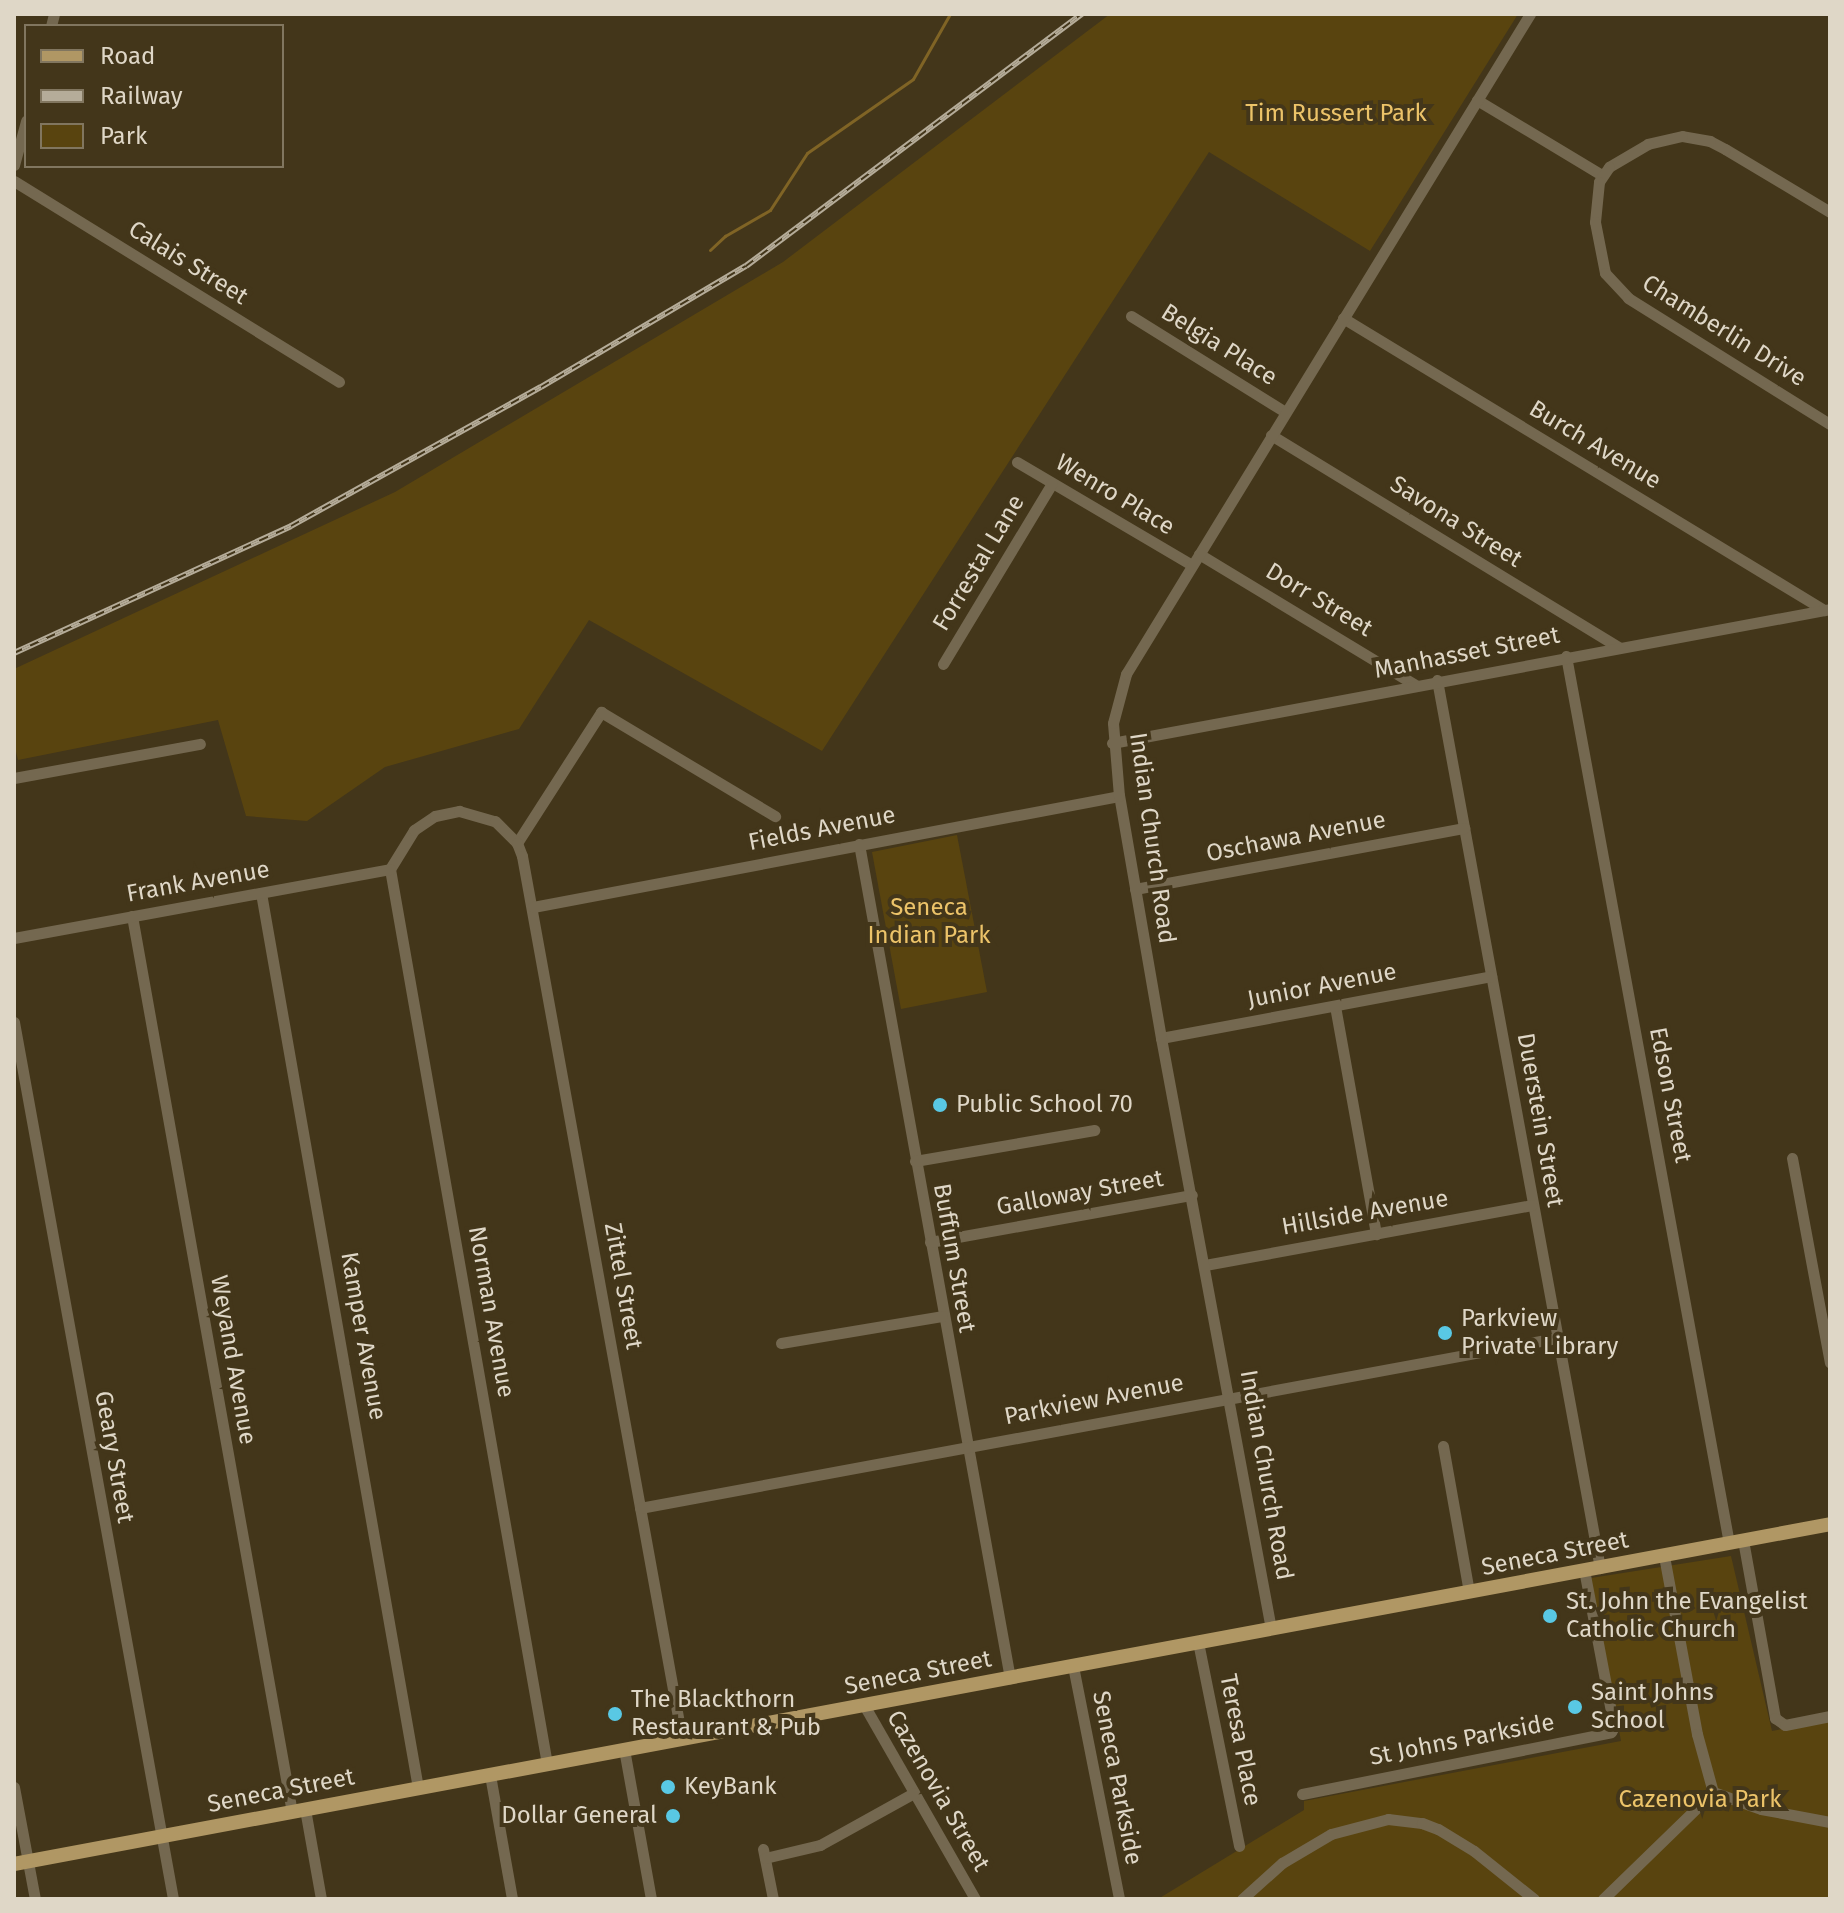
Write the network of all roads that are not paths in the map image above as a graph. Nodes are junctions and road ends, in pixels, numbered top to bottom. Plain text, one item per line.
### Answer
1 (1530, 14) edge
2 (1477, 100) junction
3 (24, 128) edge
4 (14, 165) edge
5 (1602, 175) junction
6 (14, 181) edge
7 (1830, 212) edge
8 (1131, 316) dead end
9 (1343, 318) junction
10 (339, 382) dead end
11 (1285, 412) junction
12 (1830, 424) edge
13 (1271, 435) junction
14 (1017, 462) dead end
15 (1052, 483) junction
16 (1199, 554) junction
17 (1192, 565) junction
18 (1827, 609) edge
19 (1618, 647) junction
20 (1566, 656) junction
21 (943, 664) dead end
22 (1437, 680) junction
23 (1415, 685) junction
24 (1112, 743) junction
25 (200, 744) dead end
26 (14, 778) edge
27 (1119, 796) junction
28 (775, 816) dead end
29 (1464, 828) junction
30 (517, 843) junction
31 (859, 844) junction
32 (390, 869) junction
33 (1135, 889) junction
34 (261, 893) junction
35 (533, 907) junction
36 (132, 916) junction
37 (14, 938) edge
38 (1491, 976) junction
39 (1335, 1006) junction
40 (14, 1022) edge
41 (1161, 1038) junction
42 (1094, 1130) dead end
43 (1792, 1158) dead end
44 (915, 1161) junction
45 (1192, 1195) junction
46 (1532, 1205) junction
47 (1376, 1234) junction
48 (930, 1242) junction
49 (1205, 1265) junction
50 (942, 1316) junction
51 (1556, 1338) junction
52 (781, 1343) dead end
53 (1830, 1363) edge
54 (1229, 1397) junction
55 (1443, 1446) dead end
56 (965, 1447) junction
57 (640, 1508) junction
58 (1830, 1524) edge
59 (1736, 1542) junction
60 (1664, 1556) junction
61 (1592, 1569) junction
62 (1469, 1592) junction
63 (1271, 1629) junction
64 (1198, 1642) junction
65 (1073, 1666) junction
66 (1010, 1678) junction
67 (864, 1705) junction
68 (1830, 1716) edge
69 (682, 1739) junction
70 (624, 1749) junction
71 (547, 1764) junction
72 (490, 1775) junction
73 (14, 1787) edge
74 (418, 1788) junction
75 (1713, 1792) junction
76 (914, 1793) junction
77 (1302, 1794) dead end
78 (298, 1811) junction
79 (1830, 1822) edge
80 (162, 1836) junction
81 (1239, 1846) dead end
82 (21, 1863) edge
83 (35, 1899) edge
84 (173, 1899) edge
85 (321, 1899) edge
86 (512, 1899) edge
87 (651, 1899) edge
88 (773, 1899) edge
89 (975, 1899) edge
90 (1119, 1899) edge
91 (1242, 1899) edge
92 (1534, 1899) edge
93 (1603, 1899) edge

1 - 2 street, Indian Church Road
2 - 5 street
2 - 9 street, Indian Church Road
3 - 4 street
5 - 7 street
5 - 12 street, Chamberlin Drive
6 - 10 street, Calais Street
8 - 11 street, Belgia Place
9 - 11 street, Indian Church Road
9 - 18 street, Burch Avenue
11 - 13 street, Indian Church Road
13 - 16 street, Indian Church Road
13 - 19 street, Savona Street
14 - 15 street, Wenro Place
15 - 17 street, Wenro Place
15 - 21 street, Forrestal Lane
16 - 17 street, Indian Church Road
16 - 23 street, Dorr Street
17 - 24 street, Indian Church Road
18 - 19 street, Manhasset Street
19 - 20 street, Manhasset Street
20 - 22 street, Manhasset Street
20 - 59 street, Edson Street
22 - 23 street, Manhasset Street
22 - 29 street, Duerstein Street
23 - 24 street, Manhasset Street
24 - 27 street, Indian Church Road
25 - 26 street
27 - 31 street, Fields Avenue
27 - 33 street, Indian Church Road
28 - 30 street
29 - 33 street, Oschawa Avenue
29 - 38 street, Duerstein Street
30 - 32 street
30 - 35 street, Zittel Street
31 - 35 street, Fields Avenue
31 - 44 street, Buffum Street
32 - 34 street, Frank Avenue
32 - 71 street, Norman Avenue
33 - 41 street, Indian Church Road
34 - 36 street, Frank Avenue
34 - 74 street, Kamper Avenue
35 - 57 street, Zittel Street
36 - 37 street, Frank Avenue
36 - 78 street, Weyand Avenue
38 - 39 street, Junior Avenue
38 - 46 street, Duerstein Street
39 - 41 street, Junior Avenue
39 - 47 street
40 - 80 street, Geary Street
41 - 45 street, Indian Church Road
42 - 44 street
43 - 53 street
44 - 48 street, Buffum Street
45 - 48 street, Galloway Street
45 - 49 street, Indian Church Road
46 - 47 street, Hillside Avenue
46 - 51 street, Duerstein Street
47 - 49 street, Hillside Avenue
48 - 50 street, Buffum Street
49 - 54 street, Indian Church Road
50 - 52 street
50 - 56 street, Buffum Street
51 - 54 street, Parkview Avenue
51 - 61 street, Duerstein Street
54 - 56 street, Parkview Avenue
54 - 63 street, Indian Church Road
55 - 62 street
56 - 57 street, Parkview Avenue
56 - 66 street, Buffum Street
57 - 69 street, Zittel Street
58 - 59 main road, Seneca Street
59 - 60 main road, Seneca Street
59 - 68 street, Edson Street
60 - 61 main road, Seneca Street
60 - 75 street
61 - 62 main road, Seneca Street
61 - 77 street, St Johns Parkside
62 - 63 main road, Seneca Street
63 - 64 main road, Seneca Street
64 - 65 main road, Seneca Street
64 - 81 street, Teresa Place
65 - 66 main road, Seneca Street
65 - 90 street, Seneca Parkside
66 - 67 main road, Seneca Street
67 - 69 main road, Seneca Street
67 - 76 street, Cazenovia Street
69 - 70 main road, Seneca Street
70 - 71 main road, Seneca Street
70 - 87 street
71 - 72 main road, Seneca Street
72 - 74 main road, Seneca Street
72 - 86 street
73 - 82 street
74 - 78 main road, Seneca Street
75 - 79 street
75 - 93 street
76 - 88 street
76 - 89 street, Cazenovia Street
78 - 80 main road, Seneca Street
78 - 85 street, Weyand Avenue
80 - 82 main road, Seneca Street
80 - 84 street, Geary Street
82 - 83 street
91 - 92 street

